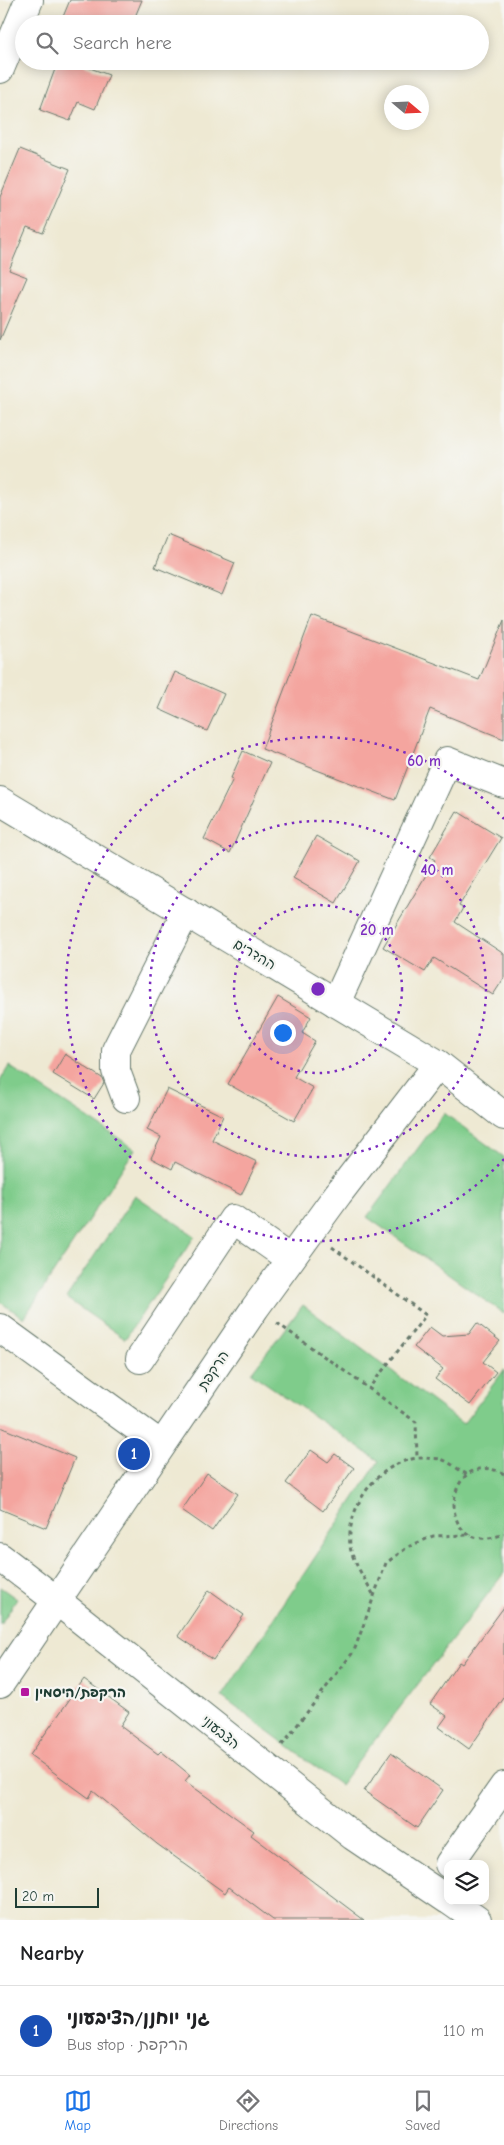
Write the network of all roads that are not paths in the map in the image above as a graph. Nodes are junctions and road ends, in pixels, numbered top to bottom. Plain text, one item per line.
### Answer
1 (29, 0) edge
2 (23, 15) edge
3 (15, 33) edge
4 (0, 69) edge
5 (504, 784) edge
6 (0, 801) edge
7 (186, 912) junction
8 (336, 1003) junction
9 (438, 1064) junction
10 (126, 1098) dead end
11 (504, 1116) edge
12 (290, 1260) junction
13 (0, 1328) edge
14 (140, 1359) dead end
15 (161, 1446) junction
16 (0, 1558) edge
17 (56, 1600) junction
18 (0, 1684) edge
19 (504, 1786) edge
20 (451, 1860) edge
21 (443, 1896) edge
22 (478, 1920) edge

1 - 2 main road
3 - 4 main road
5 - 8 main road
6 - 7 main road, ההדרים
7 - 8 main road, ההדרים
7 - 10 main road
8 - 9 main road, ההדרים
9 - 11 main road, ההדרים
9 - 12 main road, הרקפת
12 - 14 main road
12 - 15 main road, הרקפת
13 - 15 main road
15 - 17 main road, הרקפת
16 - 17 main road, הצבעוני
17 - 18 main road, הרקפת
17 - 21 main road, הצבעוני
19 - 20 main road
21 - 22 main road, הצבעוני

